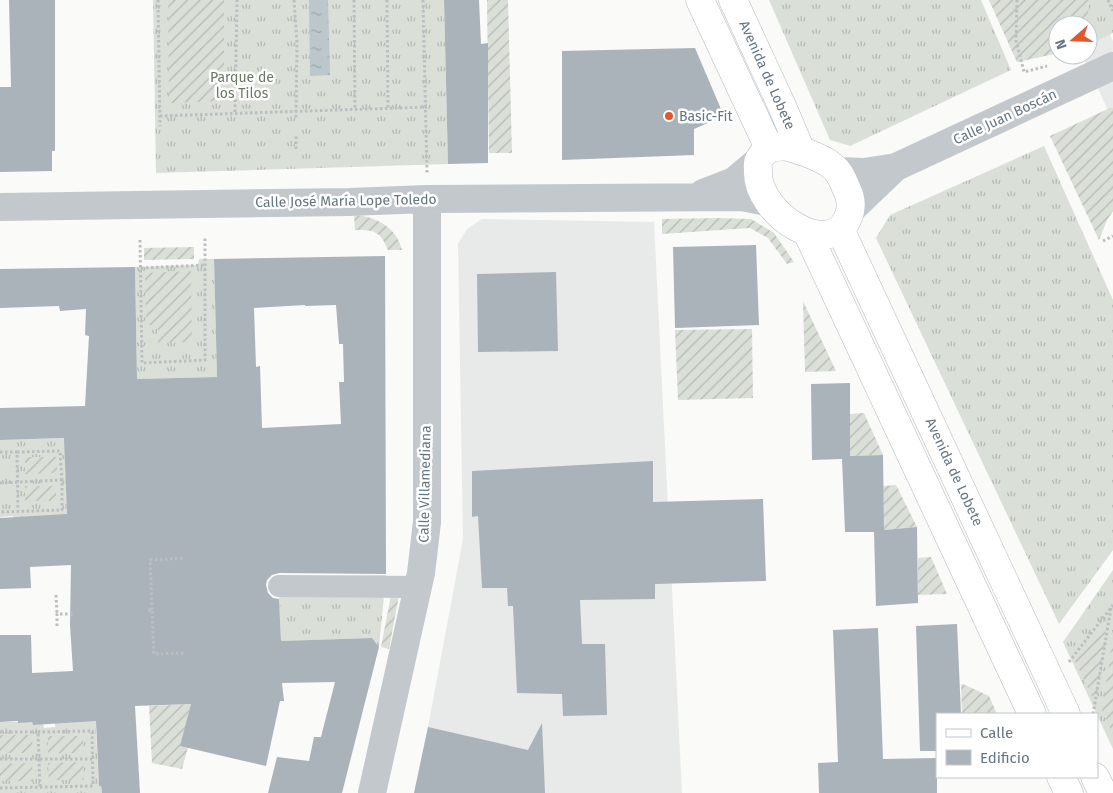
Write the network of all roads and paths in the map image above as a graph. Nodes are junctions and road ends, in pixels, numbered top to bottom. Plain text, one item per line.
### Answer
1 (158, 0) edge
2 (237, 0) edge
3 (294, 0) edge
4 (354, 0) edge
5 (387, 0) edge
6 (423, 0) edge
7 (700, 0) edge
8 (733, 0) edge
9 (1017, 0) edge
10 (1108, 0) edge
11 (1113, 11) edge
12 (1049, 65) dead end
13 (1113, 66) edge
14 (426, 107) junction
15 (388, 109) junction
16 (355, 110) junction
17 (236, 112) junction
18 (296, 112) junction
19 (160, 116) junction
20 (296, 118) dead end
21 (160, 126) dead end
22 (296, 134) dead end
23 (296, 149) dead end
24 (801, 150) junction
25 (764, 154) junction
26 (896, 167) junction
27 (838, 172) junction
28 (692, 197) junction
29 (427, 199) junction
30 (768, 202) junction
31 (0, 207) edge
32 (846, 220) junction
33 (807, 232) junction
34 (1113, 236) edge
35 (205, 238) dead end
36 (140, 240) dead end
37 (1103, 241) dead end
38 (206, 265) junction
39 (141, 268) junction
40 (0, 452) edge
41 (17, 452) junction
42 (62, 480) junction
43 (17, 482) junction
44 (0, 483) edge
45 (18, 511) junction
46 (0, 512) edge
47 (183, 558) dead end
48 (279, 586) dead end
49 (418, 587) junction
50 (56, 595) dead end
51 (1112, 606) edge
52 (57, 614) junction
53 (73, 614) dead end
54 (57, 626) dead end
55 (185, 653) dead end
56 (1053, 685) junction
57 (1032, 713) edge
58 (1066, 713) edge
59 (1093, 713) edge
60 (0, 732) edge
61 (38, 732) junction
62 (0, 759) edge
63 (92, 759) junction
64 (39, 760) junction
65 (1062, 778) edge
66 (1095, 778) edge
67 (40, 787) junction
68 (0, 788) edge
69 (372, 793) edge
70 (1069, 793) edge
71 (1102, 793) edge

1 - 19 path
2 - 17 path
3 - 18 path
4 - 16 path
5 - 15 path
6 - 14 path
7 - 25 main road, Avenida de Lobete
8 - 24 main road, Avenida de Lobete
9 - 12 path
10 - 11 path
13 - 26 street, Calle Juan Boscán
14 - 15 path
14 - 29 path
15 - 16 path
16 - 18 path
17 - 18 path
17 - 19 path
18 - 20 path
19 - 21 path
22 - 23 path
24 - 25 main road
24 - 27 main road
25 - 28 street, Calle José María Lope Toledo
25 - 30 main road
26 - 27 street, Calle Juan Boscán
26 - 32 street, Calle Juan Boscán
27 - 32 main road
28 - 29 street, Calle José María Lope Toledo
28 - 30 street, Calle José María Lope Toledo
29 - 31 street, Calle José María Lope Toledo
29 - 49 street, Calle Villamediana
30 - 33 main road
32 - 33 main road
32 - 56 main road, Avenida de Lobete
33 - 57 main road
34 - 37 path
35 - 38 path
36 - 39 path
38 - 39 path
38 - 39 path
40 - 41 path
41 - 42 path
41 - 43 path
42 - 43 path
42 - 45 path
43 - 44 path
43 - 45 path
45 - 46 path
47 - 55 path
48 - 49 street
49 - 69 street, Calle Villamediana
50 - 52 path
51 - 56 path
51 - 59 path
52 - 53 path
52 - 54 path
56 - 58 main road, Avenida de Lobete
60 - 61 path
61 - 63 path
61 - 64 path
62 - 64 path
63 - 64 path
63 - 67 path
64 - 67 path
65 - 70 main road
66 - 71 main road
67 - 68 path

